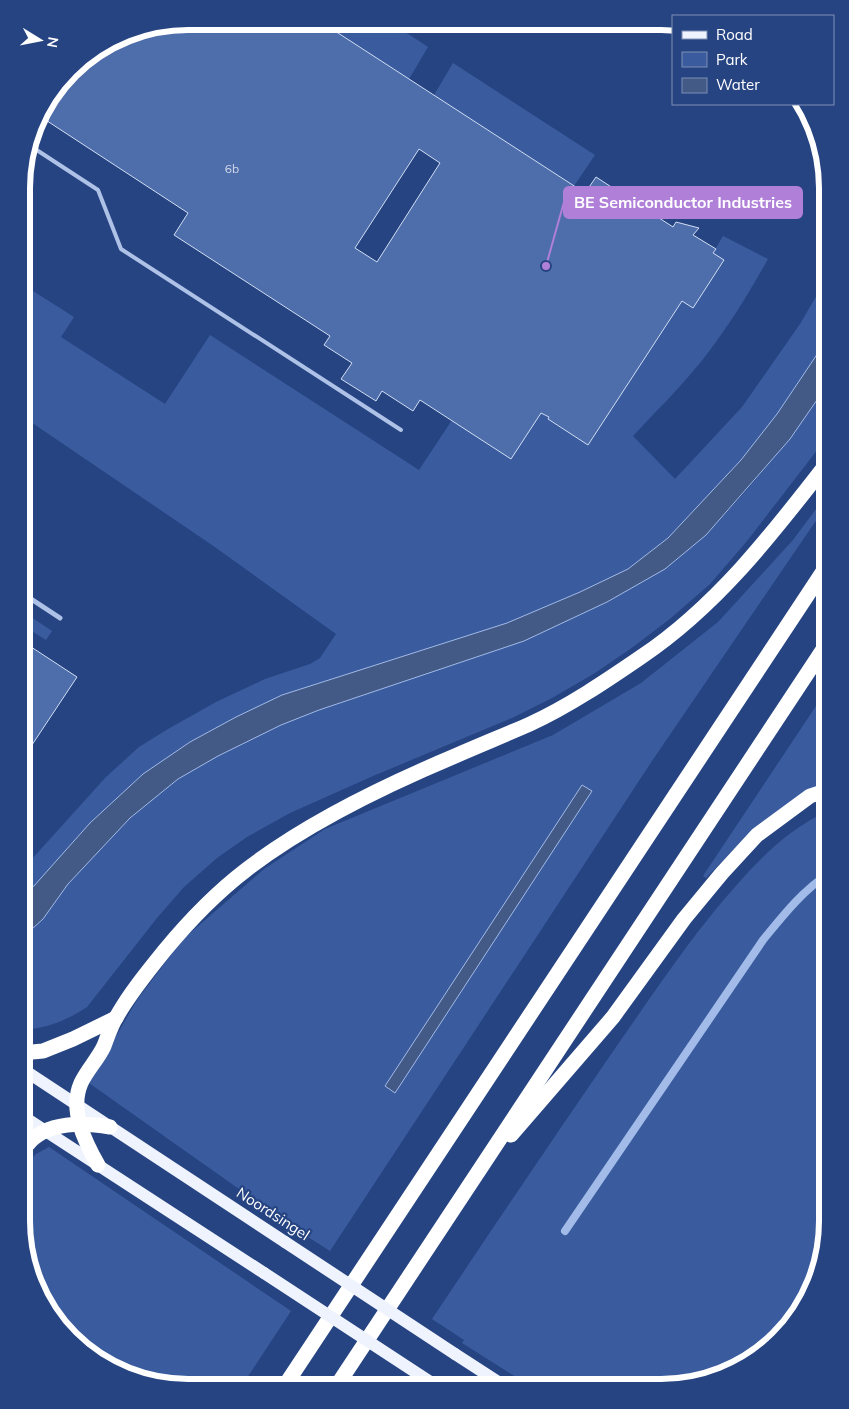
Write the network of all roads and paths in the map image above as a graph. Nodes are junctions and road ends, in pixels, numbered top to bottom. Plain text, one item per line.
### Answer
1 (35, 149) edge
2 (401, 430) dead end
3 (819, 474) edge
4 (819, 578) edge
5 (30, 598) edge
6 (60, 618) dead end
7 (819, 656) edge
8 (819, 793) edge
9 (116, 1018) junction
10 (30, 1052) edge
11 (30, 1073) edge
12 (78, 1105) junction
13 (30, 1120) edge
14 (80, 1124) junction
15 (110, 1127) junction
16 (46, 1131) junction
17 (30, 1143) edge
18 (98, 1165) junction
19 (471, 1182) junction
20 (289, 1379) edge
21 (341, 1379) edge
22 (425, 1379) edge
23 (494, 1379) edge

1 - 2 lane
3 - 9 highway
4 - 20 highway
5 - 6 street
7 - 19 highway
8 - 19 highway
9 - 10 highway
9 - 12 highway
11 - 12 main road, Noordsingel
12 - 14 highway
12 - 15 main road, Noordsingel
13 - 16 main road
14 - 15 highway
14 - 16 highway
14 - 18 highway
15 - 23 main road, Noordsingel, bridge
16 - 17 highway
16 - 18 main road
18 - 22 main road, bridge
19 - 21 highway

